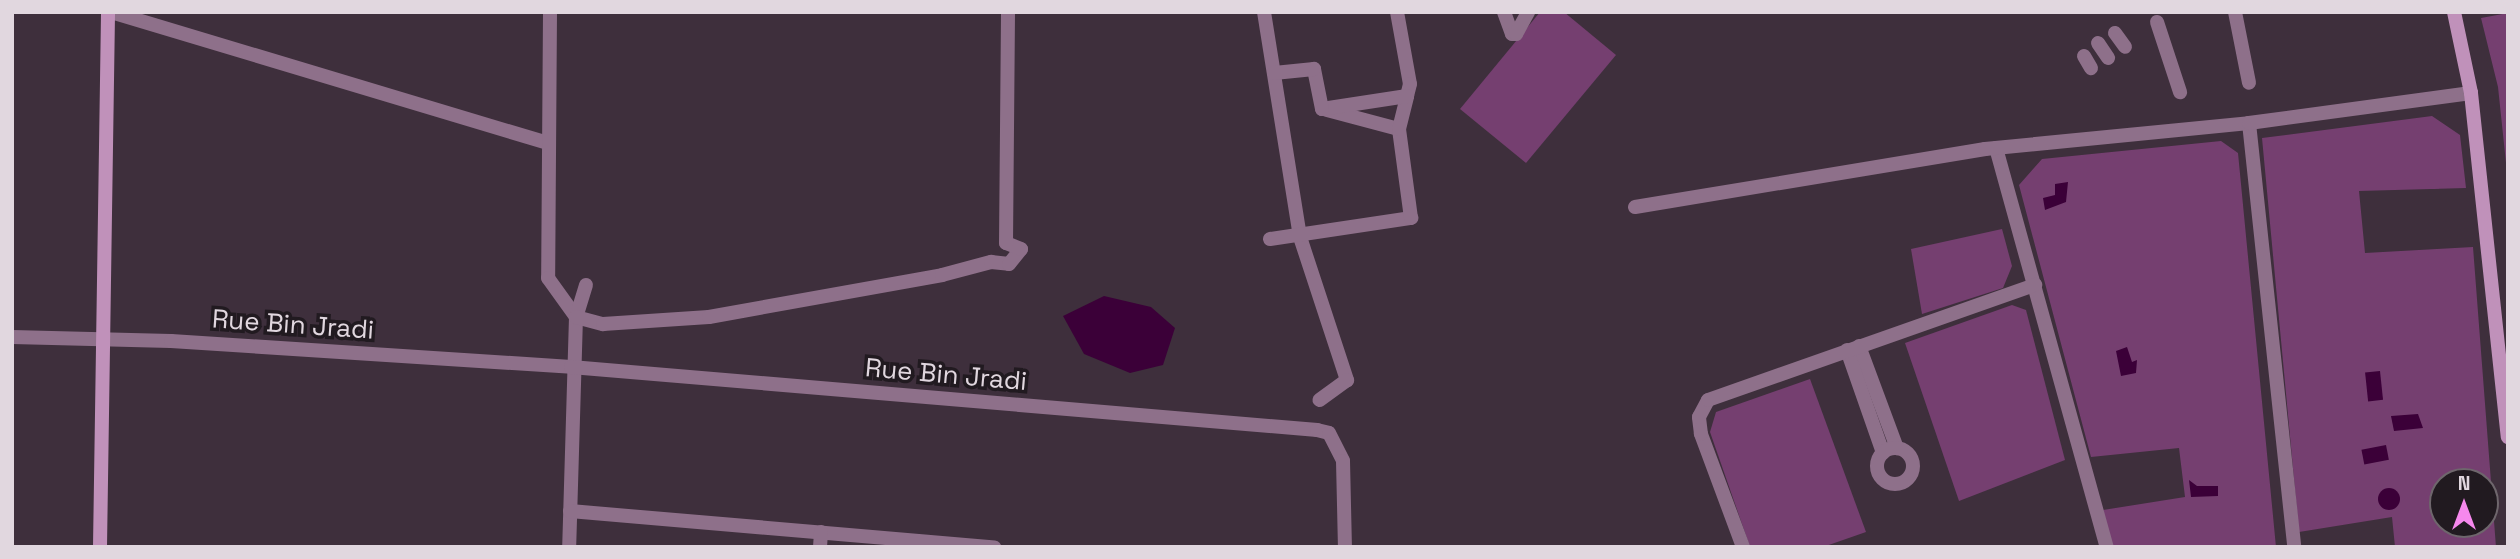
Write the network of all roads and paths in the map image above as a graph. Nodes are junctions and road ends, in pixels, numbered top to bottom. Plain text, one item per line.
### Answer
1 (109, 12) edge
2 (550, 12) edge
3 (1007, 12) edge
4 (1264, 12) edge
5 (1397, 12) edge
6 (1504, 12) edge
7 (1528, 12) edge
8 (2235, 12) edge
9 (2454, 12) edge
10 (2157, 22) dead end
11 (2115, 33) dead end
12 (2098, 43) dead end
13 (2125, 47) dead end
14 (2108, 58) dead end
15 (1274, 73) junction
16 (2249, 83) dead end
17 (2180, 92) dead end
18 (2470, 93) junction
19 (1407, 96) junction
20 (1322, 109) junction
21 (2249, 123) junction
22 (1399, 129) junction
23 (549, 143) junction
24 (1996, 148) junction
25 (1635, 207) dead end
26 (1300, 237) junction
27 (1270, 239) dead end
28 (586, 285) dead end
29 (2035, 285) junction
30 (576, 317) junction
31 (12, 337) edge
32 (102, 340) junction
33 (1853, 348) junction
34 (2504, 361) edge
35 (571, 367) junction
36 (1319, 400) dead end
37 (2508, 437) edge
38 (1890, 450) dead end
39 (570, 511) junction
40 (821, 539) edge
41 (100, 547) edge
42 (569, 547) edge
43 (994, 547) edge
44 (1345, 547) edge
45 (1743, 547) edge
46 (2107, 547) edge
47 (2294, 547) edge

1 - 23 street
1 - 32 street
2 - 23 street
3 - 30 street
4 - 15 street
5 - 19 street
6 - 7 street
8 - 16 street
9 - 18 street
10 - 17 street
11 - 13 street
12 - 14 street
15 - 20 street
15 - 26 street
18 - 21 street
18 - 34 street
19 - 20 street
19 - 22 street
20 - 22 street
21 - 24 street
21 - 47 street
22 - 26 street
23 - 30 street
24 - 25 street
24 - 29 street
26 - 27 street
26 - 36 street
28 - 30 street
29 - 33 street
29 - 46 street
30 - 35 street
31 - 32 street, Rue Bin Jradi
32 - 35 street, Rue Bin Jradi
32 - 41 street
33 - 38 street
33 - 45 street
34 - 37 street
35 - 39 street
35 - 44 street, Rue Bin Jradi
39 - 40 street
39 - 42 street
40 - 43 street

